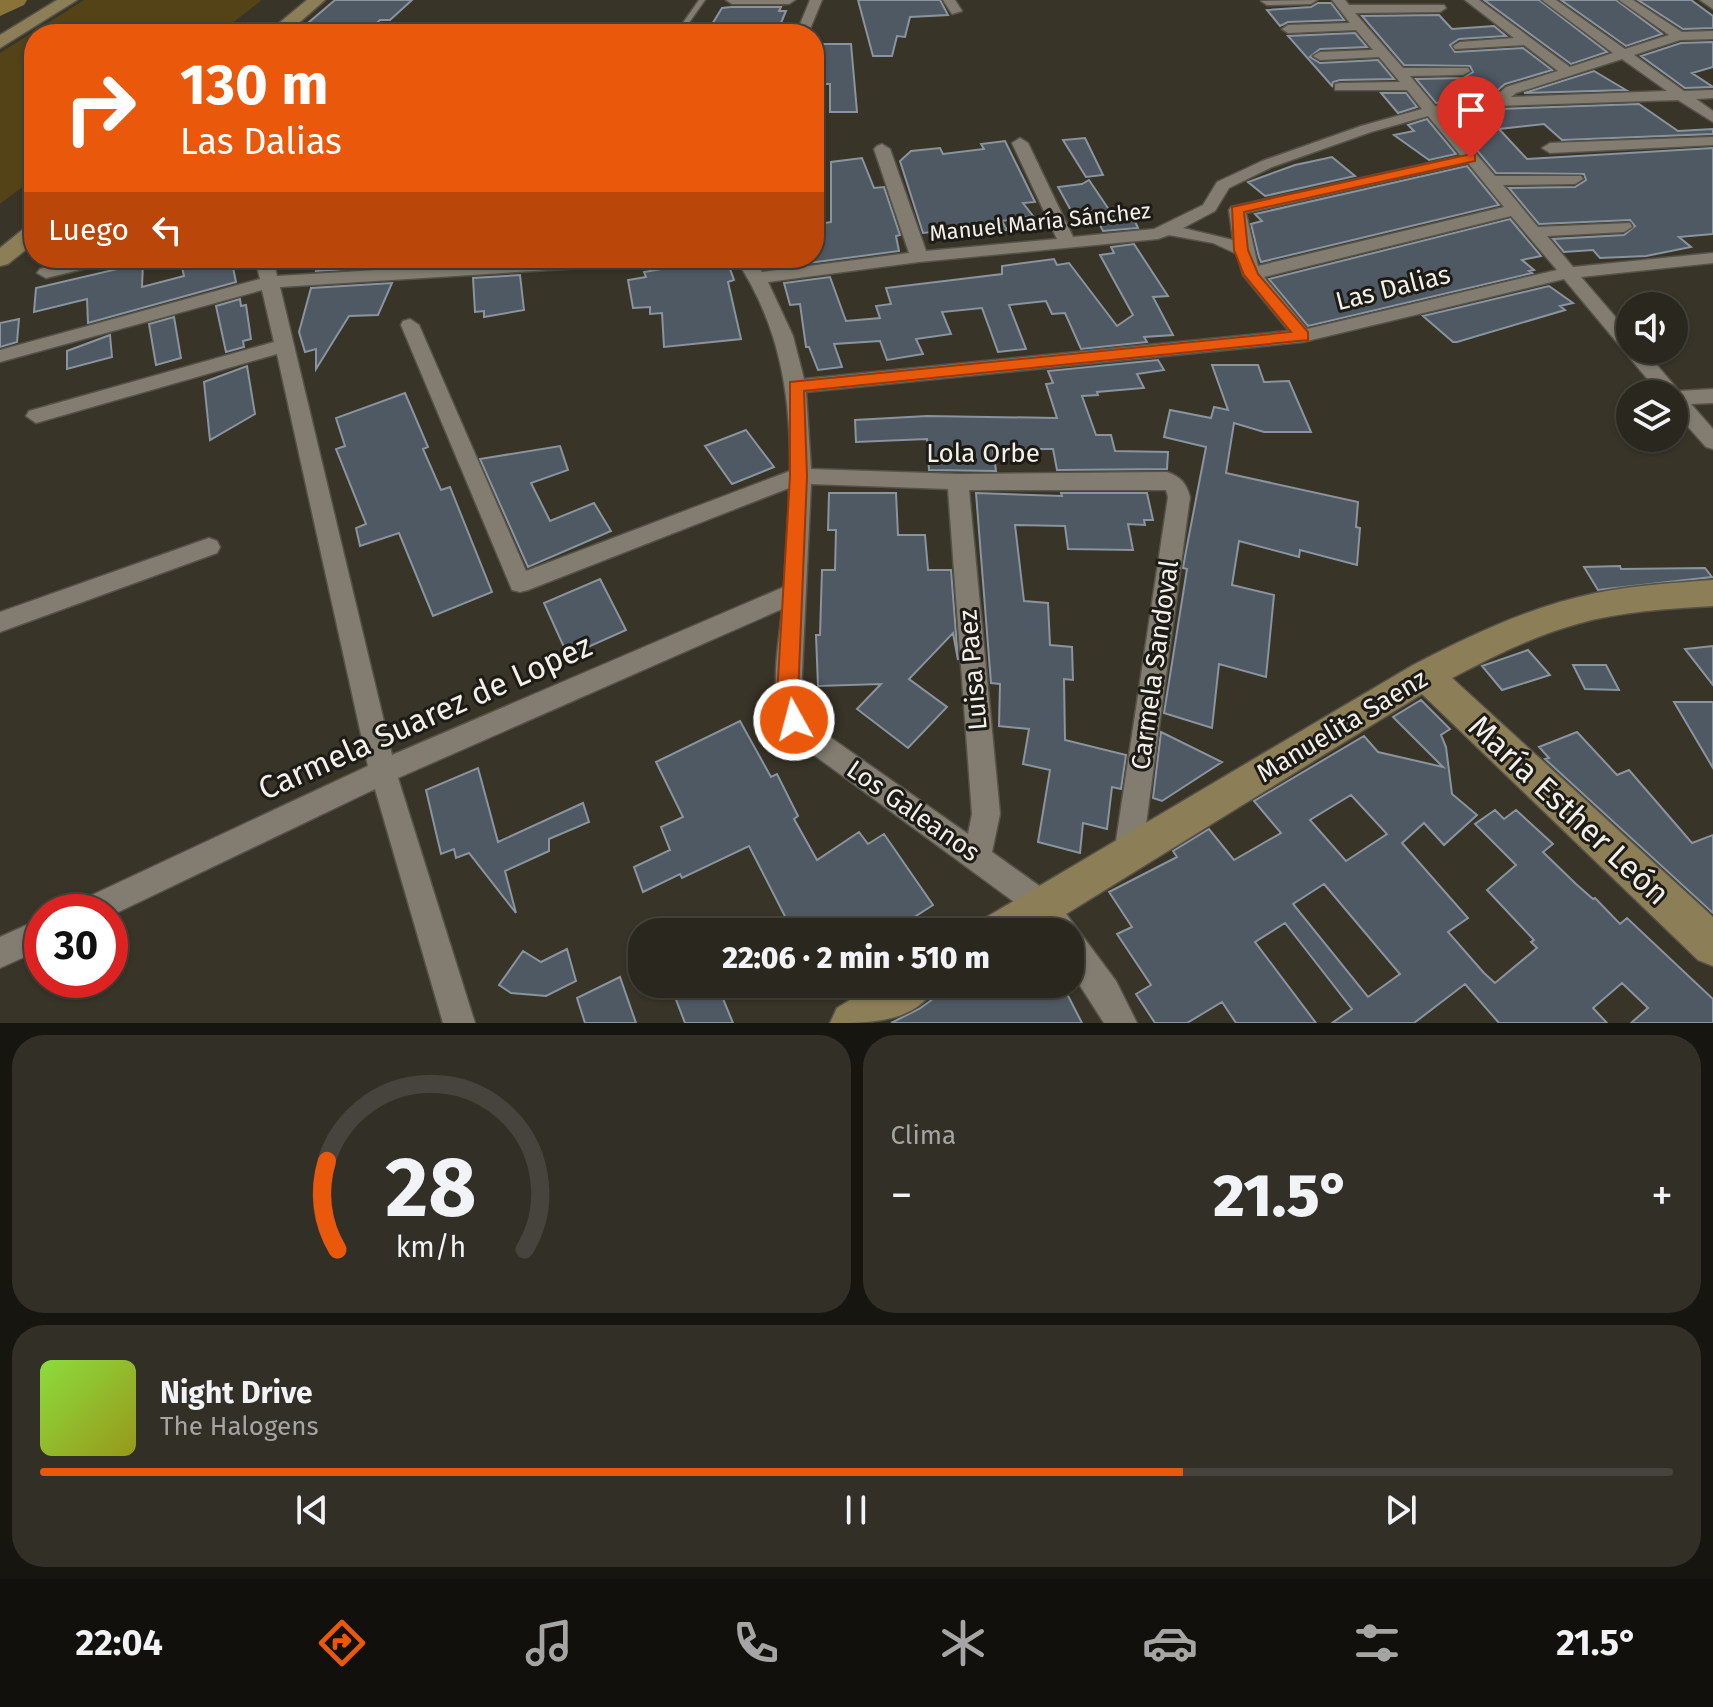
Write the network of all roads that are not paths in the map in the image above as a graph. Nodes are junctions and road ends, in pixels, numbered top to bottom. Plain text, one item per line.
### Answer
1 (40, 0) edge
2 (69, 0) edge
3 (317, 0) edge
4 (702, 0) edge
5 (732, 0) edge
6 (789, 0) edge
7 (816, 0) edge
8 (1311, 0) edge
9 (1471, 0) edge
10 (1548, 0) edge
11 (1625, 0) edge
12 (1706, 0) edge
13 (1267, 1) edge
14 (1342, 4) edge
15 (1713, 5) edge
16 (1440, 8) dead end
17 (0, 24) edge
18 (30, 24) edge
19 (287, 24) edge
20 (685, 24) edge
21 (806, 24) edge
22 (1360, 26) junction
23 (24, 28) edge
24 (1288, 29) dead end
25 (1713, 35) edge
26 (1679, 36) junction
27 (1527, 41) junction
28 (0, 43) edge
29 (1460, 46) dead end
30 (1385, 53) junction
31 (1625, 53) junction
32 (1320, 56) dead end
33 (1463, 71) dead end
34 (1567, 71) junction
35 (1401, 72) junction
36 (1413, 86) junction
37 (1340, 87) dead end
38 (1713, 94) edge
39 (1683, 96) junction
40 (1497, 102) junction
41 (1431, 111) junction
42 (1713, 118) edge
43 (1713, 141) edge
44 (1020, 143) dead end
45 (1550, 148) dead end
46 (882, 149) dead end
47 (1471, 158) junction
48 (1575, 179) dead end
49 (1489, 181) junction
50 (1209, 208) junction
51 (1237, 210) junction
52 (1514, 210) junction
53 (1624, 227) dead end
54 (1169, 230) junction
55 (1532, 232) junction
56 (24, 240) edge
57 (1067, 243) junction
58 (1241, 250) junction
59 (919, 257) junction
60 (1713, 258) edge
61 (0, 259) edge
62 (66, 268) edge
63 (267, 268) edge
64 (385, 268) edge
65 (752, 268) edge
66 (46, 273) dead end
67 (1567, 273) junction
68 (1252, 275) junction
69 (759, 278) junction
70 (271, 282) junction
71 (410, 325) dead end
72 (1616, 330) edge
73 (1303, 336) junction
74 (285, 345) junction
75 (0, 356) edge
76 (1645, 364) edge
77 (1659, 380) edge
78 (796, 386) junction
79 (1688, 396) edge
80 (1713, 396) edge
81 (1688, 414) edge
82 (36, 416) dead end
83 (1713, 442) edge
84 (799, 476) junction
85 (1167, 480) joint
86 (958, 482) junction
87 (209, 547) dead end
88 (795, 593) junction
89 (1713, 593) edge
90 (0, 622) edge
91 (1425, 675) junction
92 (383, 772) junction
93 (1128, 854) junction
94 (977, 856) junction
95 (125, 894) edge
96 (1052, 918) edge
97 (24, 942) edge
98 (1713, 945) edge
99 (0, 953) edge
100 (1084, 963) edge
101 (892, 998) edge
102 (459, 1023) edge
103 (852, 1023) edge
104 (1121, 1023) edge

1 - 17 street
2 - 18 street
3 - 19 street
4 - 20 lane
5 - 6 street
7 - 21 street
8 - 13 street
9 - 27 street
10 - 31 street
11 - 26 street
12 - 15 street
14 - 16 street
14 - 22 street
22 - 24 street
22 - 30 street
23 - 28 street
25 - 26 street, Manuel María Sánchez
26 - 31 street, Manuel María Sánchez
27 - 29 street
27 - 34 street
30 - 32 street
30 - 35 street
31 - 34 street, Manuel María Sánchez
31 - 39 street
33 - 35 street
34 - 40 street, Manuel María Sánchez
35 - 36 street
36 - 37 street
36 - 41 street
38 - 39 street
39 - 40 street
39 - 42 street
40 - 41 street, Manuel María Sánchez
41 - 47 street
41 - 50 street, Manuel María Sánchez
43 - 45 street
44 - 57 street
46 - 59 street
47 - 49 street
47 - 51 street
48 - 49 street
49 - 52 street
50 - 51 street
50 - 54 street, Manuel María Sánchez
51 - 58 street
52 - 55 street
52 - 68 street
53 - 55 street
54 - 57 street, Manuel María Sánchez
54 - 58 street
55 - 67 street
56 - 61 street
57 - 59 street, Manuel María Sánchez
58 - 68 street
59 - 69 street, Manuel María Sánchez
60 - 67 street, Las Dalias
62 - 66 street
63 - 70 street
64 - 70 street
65 - 69 street, Los Galeanos
67 - 72 street
67 - 73 street, Las Dalias
68 - 73 street
69 - 78 street, Los Galeanos
70 - 74 street
70 - 75 street
71 - 84 street
73 - 78 street, Las Dalias
74 - 82 street
74 - 92 street
76 - 77 street
78 - 84 street, Los Galeanos
79 - 80 street
81 - 83 street
84 - 86 street, Lola Orbe
84 - 88 street, Los Galeanos
85 - 86 street, Lola Orbe
85 - 93 street, Carmela Sandoval
86 - 94 street, Luisa Paez
87 - 90 street
88 - 92 street, Carmela Suarez de Lopez
88 - 94 street, Los Galeanos
89 - 91 street, Manuelita Saenz
91 - 93 street, Manuelita Saenz
91 - 98 street, María Esther León
92 - 95 street, Carmela Suarez de Lopez
92 - 102 street
93 - 96 street, Manuelita Saenz
94 - 96 street, Los Galeanos
97 - 99 street
100 - 104 street
101 - 103 street

